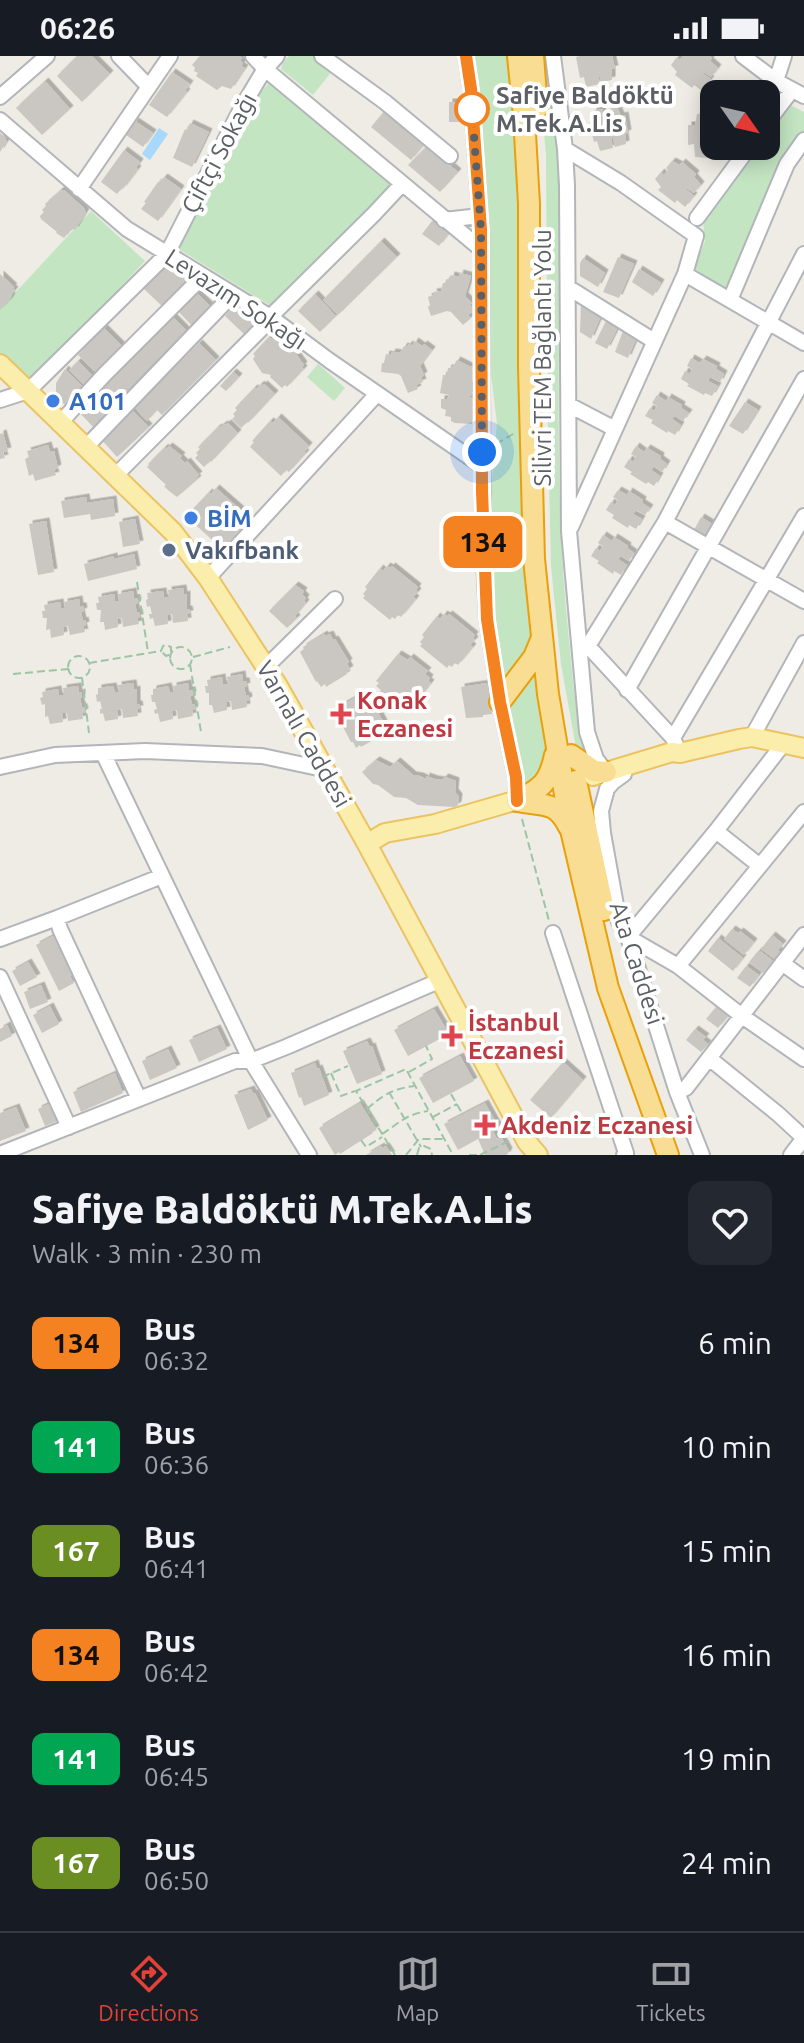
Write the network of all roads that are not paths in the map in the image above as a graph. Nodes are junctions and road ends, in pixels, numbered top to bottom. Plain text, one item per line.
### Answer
1 (47, 56) edge
2 (119, 56) edge
3 (170, 56) edge
4 (253, 56) edge
5 (277, 56) edge
6 (322, 56) edge
7 (466, 56) edge
8 (518, 56) edge
9 (533, 56) edge
10 (553, 56) edge
11 (743, 56) edge
12 (784, 56) edge
13 (265, 69) junction
14 (775, 80) edge
15 (776, 80) edge
16 (780, 83) edge
17 (149, 87) junction
18 (798, 93) edge
19 (0, 97) edge
20 (780, 110) edge
21 (0, 120) edge
22 (804, 140) edge
23 (565, 149) junction
24 (450, 156) dead end
25 (740, 160) edge
26 (402, 184) junction
27 (79, 189) junction
28 (480, 216) junction
29 (697, 218) dead end
30 (444, 220) junction
31 (481, 249) junction
32 (167, 254) junction
33 (804, 254) edge
34 (685, 274) junction
35 (203, 276) junction
36 (569, 288) junction
37 (233, 294) junction
38 (730, 300) junction
39 (271, 317) junction
40 (768, 322) junction
41 (654, 341) junction
42 (804, 343) edge
43 (0, 364) edge
44 (804, 379) edge
45 (28, 391) junction
46 (377, 394) junction
47 (0, 400) edge
48 (569, 405) junction
49 (59, 424) junction
50 (615, 429) junction
51 (86, 447) junction
52 (482, 459) junction
53 (115, 476) junction
54 (804, 516) edge
55 (665, 522) junction
56 (569, 531) junction
57 (710, 547) junction
58 (208, 578) junction
59 (768, 580) junction
60 (335, 599) dead end
61 (804, 601) edge
62 (541, 640) junction
63 (804, 643) edge
64 (583, 646) junction
65 (266, 667) junction
66 (627, 690) junction
67 (500, 702) junction
68 (752, 737) junction
69 (784, 743) junction
70 (676, 746) junction
71 (804, 748) edge
72 (564, 751) junction
73 (103, 753) junction
74 (0, 767) edge
75 (323, 769) junction
76 (615, 773) junction
77 (570, 786) junction
78 (517, 801) junction
79 (804, 812) edge
80 (571, 830) junction
81 (716, 831) junction
82 (367, 844) junction
83 (760, 866) junction
84 (162, 876) junction
85 (57, 918) junction
86 (553, 933) road end
87 (804, 935) edge
88 (628, 937) junction
89 (0, 939) edge
90 (782, 963) junction
91 (678, 966) junction
92 (0, 977) edge
93 (804, 979) edge
94 (441, 980) junction
95 (742, 1016) junction
96 (709, 1058) junction
97 (804, 1059) edge
98 (251, 1061) junction
99 (677, 1092) junction
100 (139, 1099) junction
101 (69, 1127) junction
102 (0, 1154) edge
103 (625, 1154) edge
104 (309, 1155) edge
105 (538, 1155) edge
106 (668, 1155) edge
107 (678, 1155) edge
108 (702, 1155) edge
109 (791, 1155) edge

1 - 19 street
2 - 17 street
3 - 17 street
4 - 13 street
5 - 13 street, Çiftçi Sokağı
6 - 24 street
7 - 28 street
8 - 62 highway, Silivri TEM Bağlantı Yolu
9 - 72 highway, Silivri TEM Bağlantı Yolu
10 - 23 street
11 - 14 street
12 - 15 street
13 - 26 street
13 - 32 street, Çiftçi Sokağı
16 - 18 street
17 - 27 street
18 - 20 street
21 - 27 street, Levazım Sokağı
22 - 38 street
23 - 34 street
23 - 36 street
25 - 29 street
26 - 30 street
26 - 39 street
27 - 32 street, Levazım Sokağı
28 - 30 street
28 - 31 street
30 - 31 street
31 - 52 street
32 - 35 street, Levazım Sokağı
32 - 45 street, Çiftçi Sokağı
33 - 40 street
34 - 38 street
34 - 41 street
35 - 37 street, Levazım Sokağı
35 - 49 street
36 - 41 street
36 - 48 street
37 - 39 street, Levazım Sokağı
37 - 51 street
38 - 40 street
39 - 46 street, Levazım Sokağı
39 - 53 street
40 - 42 street
40 - 55 street
41 - 50 street
43 - 45 main road, Varnalı Caddesi
44 - 57 street
45 - 47 street
45 - 49 main road, Varnalı Caddesi
46 - 52 street, Levazım Sokağı
46 - 58 street
48 - 50 street
48 - 56 street
49 - 51 main road, Varnalı Caddesi
50 - 56 street
51 - 53 main road, Varnalı Caddesi
52 - 67 street
53 - 58 main road, Varnalı Caddesi
54 - 59 street
55 - 57 street
55 - 64 street
56 - 64 street
57 - 59 street
57 - 66 street
58 - 65 main road, Varnalı Caddesi
59 - 61 street
59 - 70 street
60 - 65 street
62 - 67 highway
62 - 72 highway, Silivri TEM Bağlantı Yolu
63 - 68 street
64 - 66 street
64 - 76 street
65 - 75 main road, Varnalı Caddesi
66 - 70 street
67 - 78 street
68 - 69 main road
68 - 70 main road
69 - 71 main road
69 - 81 street
70 - 76 main road
72 - 76 highway
72 - 77 highway
72 - 78 highway
73 - 74 street
73 - 75 street
73 - 84 street
75 - 82 main road, Varnalı Caddesi
76 - 77 main road
76 - 88 street, Ata Caddesi
77 - 78 main road
77 - 80 highway
77 - 107 highway
78 - 80 highway
78 - 82 main road
79 - 83 street
80 - 106 highway
81 - 83 street
81 - 88 street
82 - 94 main road, Varnalı Caddesi
83 - 91 street
84 - 85 street
84 - 98 street
85 - 89 street
85 - 100 street
86 - 103 street
87 - 90 street
88 - 91 street
88 - 99 street, Ata Caddesi
90 - 93 street
90 - 95 street
91 - 95 street
92 - 101 street
94 - 98 street
94 - 105 main road, Varnalı Caddesi
95 - 96 street
95 - 97 street
96 - 99 street
96 - 109 street
98 - 100 street
98 - 104 street
99 - 108 street, Ata Caddesi
100 - 101 street
101 - 102 street

